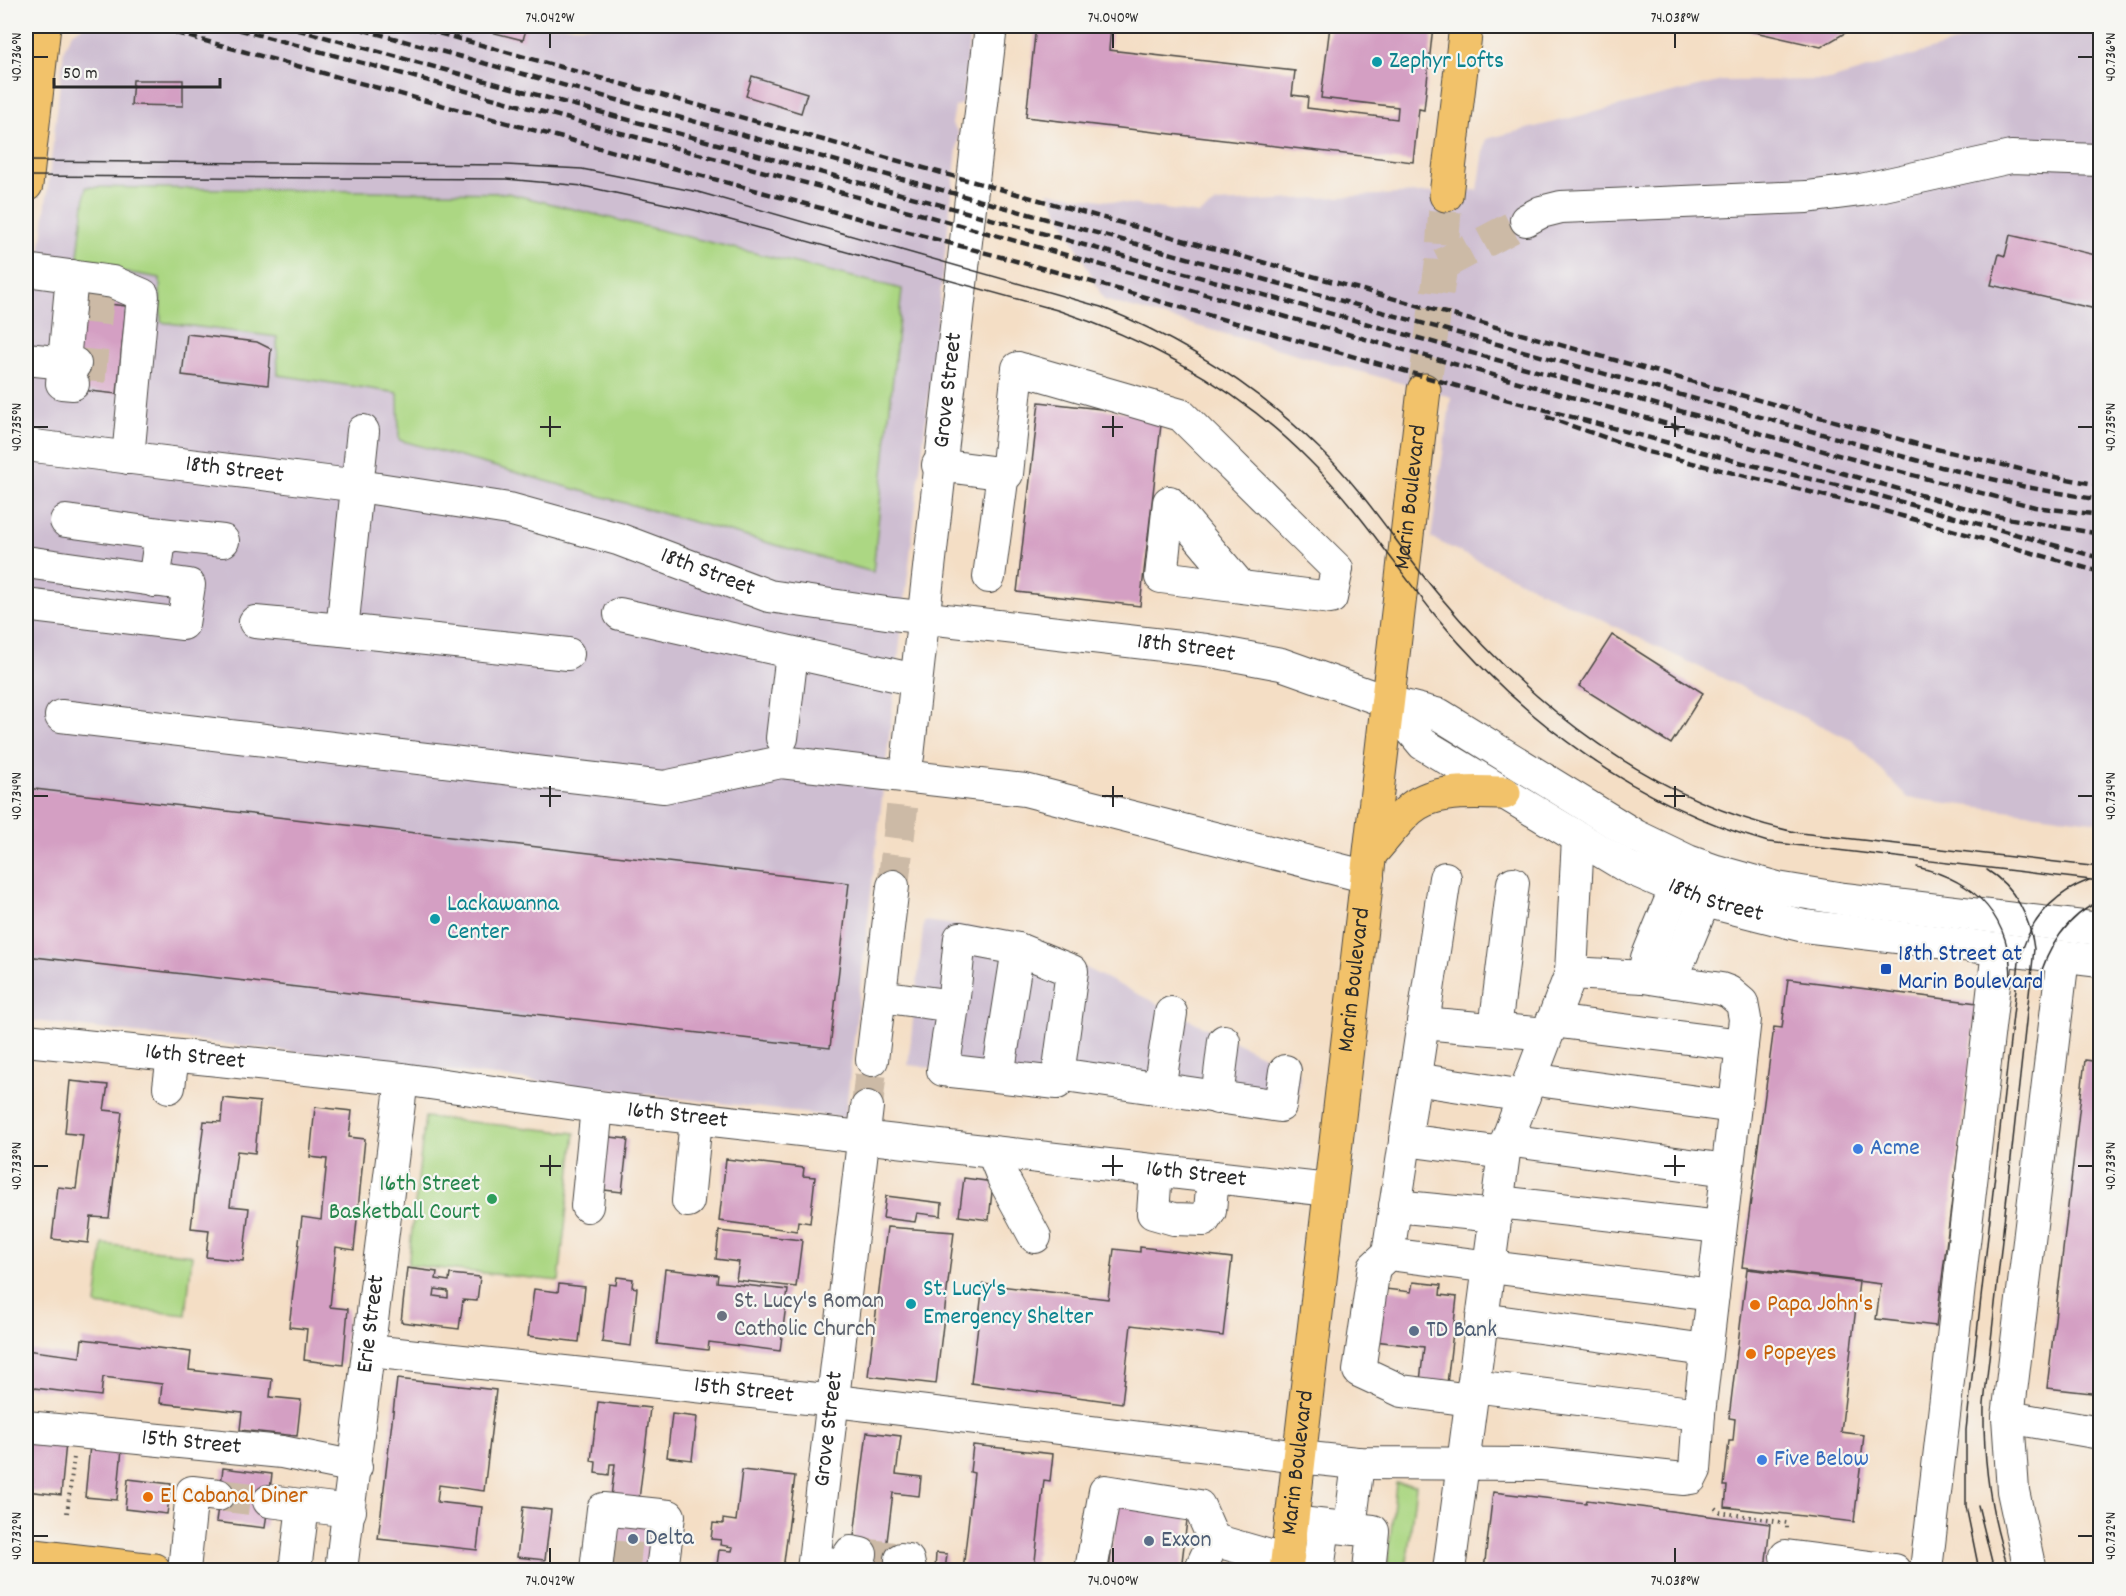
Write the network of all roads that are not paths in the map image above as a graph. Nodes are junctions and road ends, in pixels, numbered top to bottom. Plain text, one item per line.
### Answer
1 (991, 26) edge
2 (1466, 26) edge
3 (44, 28) edge
4 (2100, 160) edge
5 (26, 185) edge
6 (1446, 195) tunnel mouth
7 (1526, 220) tunnel mouth
8 (26, 270) edge
9 (74, 308) junction
10 (26, 359) edge
11 (1424, 390) tunnel mouth
12 (363, 432) dead end
13 (26, 445) edge
14 (128, 458) junction
15 (938, 465) junction
16 (1003, 473) junction
17 (359, 486) junction
18 (66, 521) dead end
19 (161, 534) junction
20 (223, 541) dead end
21 (26, 562) edge
22 (989, 577) dead end
23 (154, 581) junction
24 (1241, 587) dead end
25 (33, 606) dead end
26 (620, 614) dead end
27 (923, 617) junction
28 (255, 622) dead end
29 (342, 630) junction
30 (792, 652) junction
31 (568, 654) dead end
32 (916, 680) junction
33 (1388, 702) junction
34 (61, 716) dead end
35 (782, 738) dead end
36 (908, 756) tunnel mouth
37 (1504, 793) junction
38 (1578, 838) junction
39 (1370, 865) junction
40 (1693, 874) junction
41 (1445, 878) dead end
42 (1514, 883) dead end
43 (893, 886) tunnel mouth
44 (1705, 901) junction
45 (2100, 929) edge
46 (1018, 949) junction
47 (1998, 950) junction
48 (2063, 957) junction
49 (2100, 961) edge
50 (1570, 973) junction
51 (1644, 977) junction
52 (1675, 982) junction
53 (880, 996) junction
54 (953, 1006) junction
55 (1171, 1013) dead end
56 (1423, 1023) junction
57 (1550, 1028) junction
58 (1496, 1029) junction
59 (26, 1040) edge
60 (1224, 1041) dead end
61 (1742, 1045) junction
62 (173, 1056) junction
63 (872, 1060) tunnel mouth
64 (1286, 1071) dead end
65 (1058, 1074) junction
66 (998, 1076) junction
67 (402, 1079) junction
68 (1414, 1079) junction
69 (169, 1087) dead end
70 (1527, 1087) junction
71 (1160, 1089) junction
72 (1217, 1098) junction
73 (597, 1107) junction
74 (867, 1107) tunnel mouth
75 (1734, 1107) junction
76 (696, 1119) junction
77 (864, 1138) junction
78 (1405, 1140) junction
79 (1506, 1146) junction
80 (993, 1153) junction
81 (1727, 1170) junction
82 (1156, 1171) junction
83 (1213, 1177) junction
84 (1329, 1190) junction
85 (688, 1201) dead end
86 (587, 1206) dead end
87 (1395, 1206) junction
88 (1497, 1209) junction
89 (1720, 1227) junction
90 (1035, 1237) dead end
91 (1388, 1254) junction
92 (1489, 1268) junction
93 (1713, 1295) junction
94 (1482, 1319) junction
95 (1706, 1350) junction
96 (370, 1351) junction
97 (1472, 1393) junction
98 (835, 1401) junction
99 (1698, 1414) junction
100 (2008, 1417) junction
101 (26, 1427) edge
102 (2100, 1433) edge
103 (1299, 1457) junction
104 (1358, 1463) junction
105 (1463, 1464) junction
106 (356, 1467) junction
107 (208, 1508) dead end
108 (350, 1511) junction
109 (1291, 1522) junction
110 (1337, 1527) junction
111 (1214, 1540) junction
112 (603, 1551) edge
113 (26, 1555) edge
114 (659, 1555) edge
115 (1786, 1556) road end
116 (839, 1565) edge
117 (1286, 1566) edge
118 (2021, 1569) edge
119 (153, 1570) edge
120 (184, 1570) edge
121 (295, 1570) edge
122 (342, 1570) edge
123 (1091, 1570) edge
124 (1200, 1570) edge
125 (1318, 1570) edge
126 (1369, 1570) edge
127 (1449, 1570) edge
128 (1894, 1570) edge
129 (1926, 1570) edge

1 - 15 street, Grove Street
2 - 6 main road
3 - 5 main road
4 - 7 street
8 - 9 street
9 - 10 street
9 - 14 street
11 - 33 main road, Marin Boulevard
12 - 17 street
13 - 14 street, 18th Street
14 - 17 street, 18th Street
15 - 16 street
15 - 27 street, Grove Street
16 - 22 street
16 - 24 street
17 - 27 street, 18th Street
17 - 29 street
18 - 19 street
19 - 20 street
19 - 23 street
21 - 23 street
23 - 25 street
26 - 30 street
27 - 32 street, Grove Street
27 - 33 street, 18th Street
28 - 29 street
29 - 31 street
30 - 32 street
30 - 35 street
32 - 36 street, Grove Street
33 - 37 street, 18th Street
33 - 39 main road, Marin Boulevard
33 - 40 street, 18th Street
34 - 39 street
37 - 38 street, 18th Street
37 - 39 main road
38 - 40 street, 18th Street
38 - 50 street
39 - 84 main road, Marin Boulevard
40 - 44 street
40 - 45 street, 18th Street
40 - 51 street
41 - 56 street
42 - 58 street
43 - 53 street
44 - 47 street, 18th Street
44 - 52 street
46 - 54 street
46 - 65 street
46 - 66 street
47 - 48 street, 18th Street
47 - 129 street
48 - 49 street, 18th Street
48 - 100 street
50 - 51 street
50 - 57 street
51 - 52 street
52 - 61 street
53 - 54 street
53 - 63 street
54 - 66 street
55 - 71 street
56 - 58 street
56 - 68 street
57 - 58 street
57 - 61 street
57 - 70 street
59 - 62 street, 16th Street
60 - 72 street
61 - 75 street
62 - 67 street, 16th Street
62 - 69 street
64 - 72 street
65 - 66 street
65 - 71 street
67 - 73 street, 16th Street
67 - 96 street, Erie Street
68 - 70 street
68 - 78 street
70 - 75 street
70 - 79 street
71 - 72 street
73 - 76 street, 16th Street
73 - 86 street
74 - 77 street, Grove Street
75 - 81 street
76 - 77 street, 16th Street
76 - 85 street
77 - 80 street, 16th Street
77 - 98 street, Grove Street
78 - 79 street
78 - 87 street
79 - 81 street
79 - 88 street
80 - 82 street, 16th Street
80 - 90 street
81 - 89 street
82 - 83 street, 16th Street
82 - 83 street
83 - 84 street, 16th Street
84 - 103 main road, Marin Boulevard
87 - 88 street
87 - 91 street
88 - 89 street
88 - 92 street
89 - 93 street
91 - 92 street
91 - 97 street
92 - 93 street
92 - 94 street
93 - 95 street
94 - 95 street
94 - 97 street
95 - 99 street
96 - 98 street, 15th Street
96 - 106 street, Erie Street
97 - 99 street
97 - 105 street
98 - 103 street, 15th Street
98 - 116 street, Grove Street
99 - 105 street, 15th Street
100 - 102 street
100 - 118 street
101 - 106 street, 15th Street
103 - 104 street, 15th Street
103 - 109 main road, Marin Boulevard
104 - 105 street, 15th Street
104 - 110 street
105 - 127 street
106 - 108 street, Erie Street
107 - 120 street
108 - 121 street
108 - 122 street, Erie Street
109 - 110 street
109 - 117 main road, Marin Boulevard
110 - 125 street
110 - 126 street
111 - 117 street
111 - 123 street
111 - 124 street
112 - 114 street
113 - 119 main road
115 - 128 street

